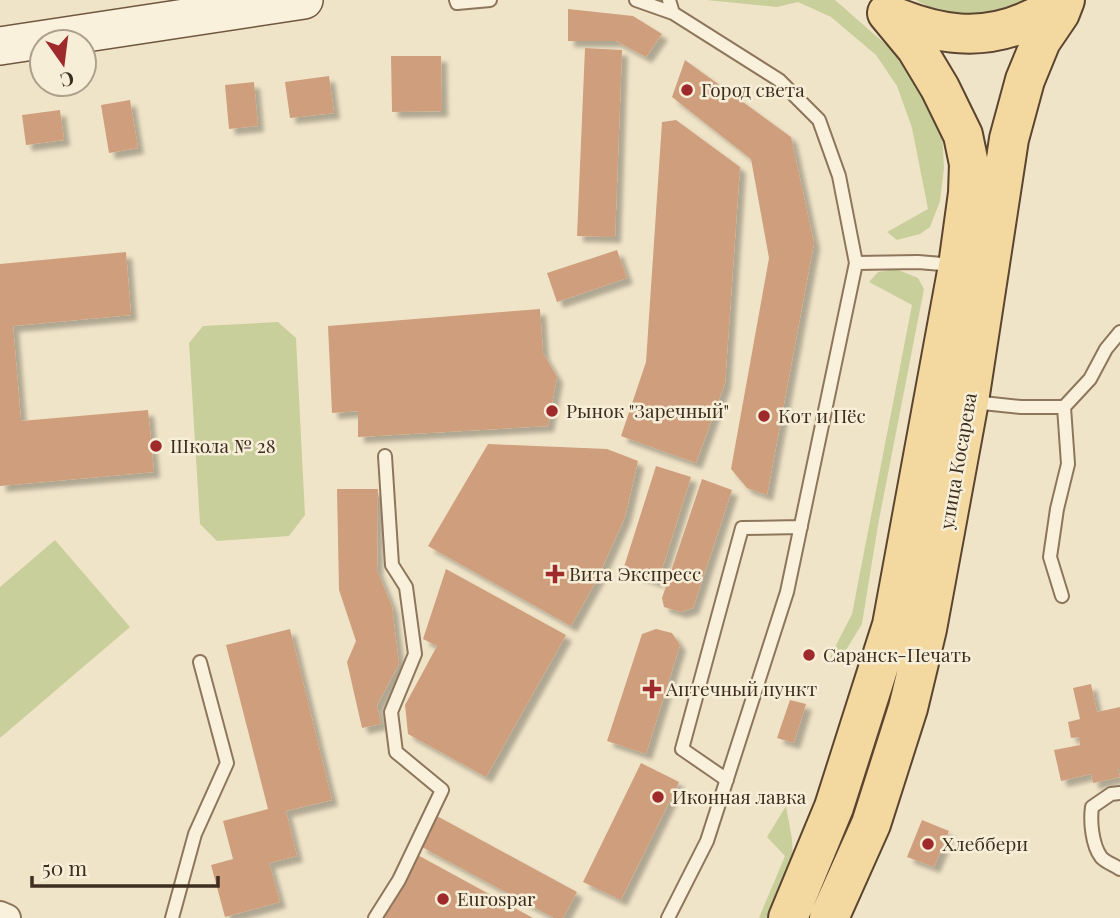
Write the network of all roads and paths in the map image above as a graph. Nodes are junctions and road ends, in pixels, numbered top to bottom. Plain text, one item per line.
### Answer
1 (304, 0) edge
2 (456, 0) edge
3 (491, 0) edge
4 (636, 0) edge
5 (669, 0) edge
6 (1062, 0) edge
7 (879, 6) edge
8 (673, 13) junction
9 (0, 46) edge
10 (856, 262) junction
11 (958, 266) junction
12 (1120, 332) edge
13 (970, 401) junction
14 (1064, 407) junction
15 (385, 456) dead end
16 (801, 527) junction
17 (1062, 596) dead end
18 (200, 662) dead end
19 (727, 780) junction
20 (1120, 793) edge
21 (1120, 869) edge
22 (814, 914) edge
23 (0, 915) edge
24 (7, 918) edge
25 (172, 918) edge
26 (375, 918) edge
27 (668, 918) edge

1 - 9 main road
2 - 3 lane
4 - 8 lane
5 - 8 lane
6 - 7 main road
6 - 13 main road, улица Косарева
7 - 11 main road, улица Косарева
8 - 10 lane
10 - 11 lane
10 - 16 lane
11 - 22 main road, улица Косарева
12 - 14 lane
13 - 14 lane
13 - 22 main road, улица Косарева
14 - 17 lane
15 - 26 lane
16 - 19 lane
16 - 19 lane
18 - 25 lane
19 - 27 lane
20 - 21 lane
23 - 24 street

